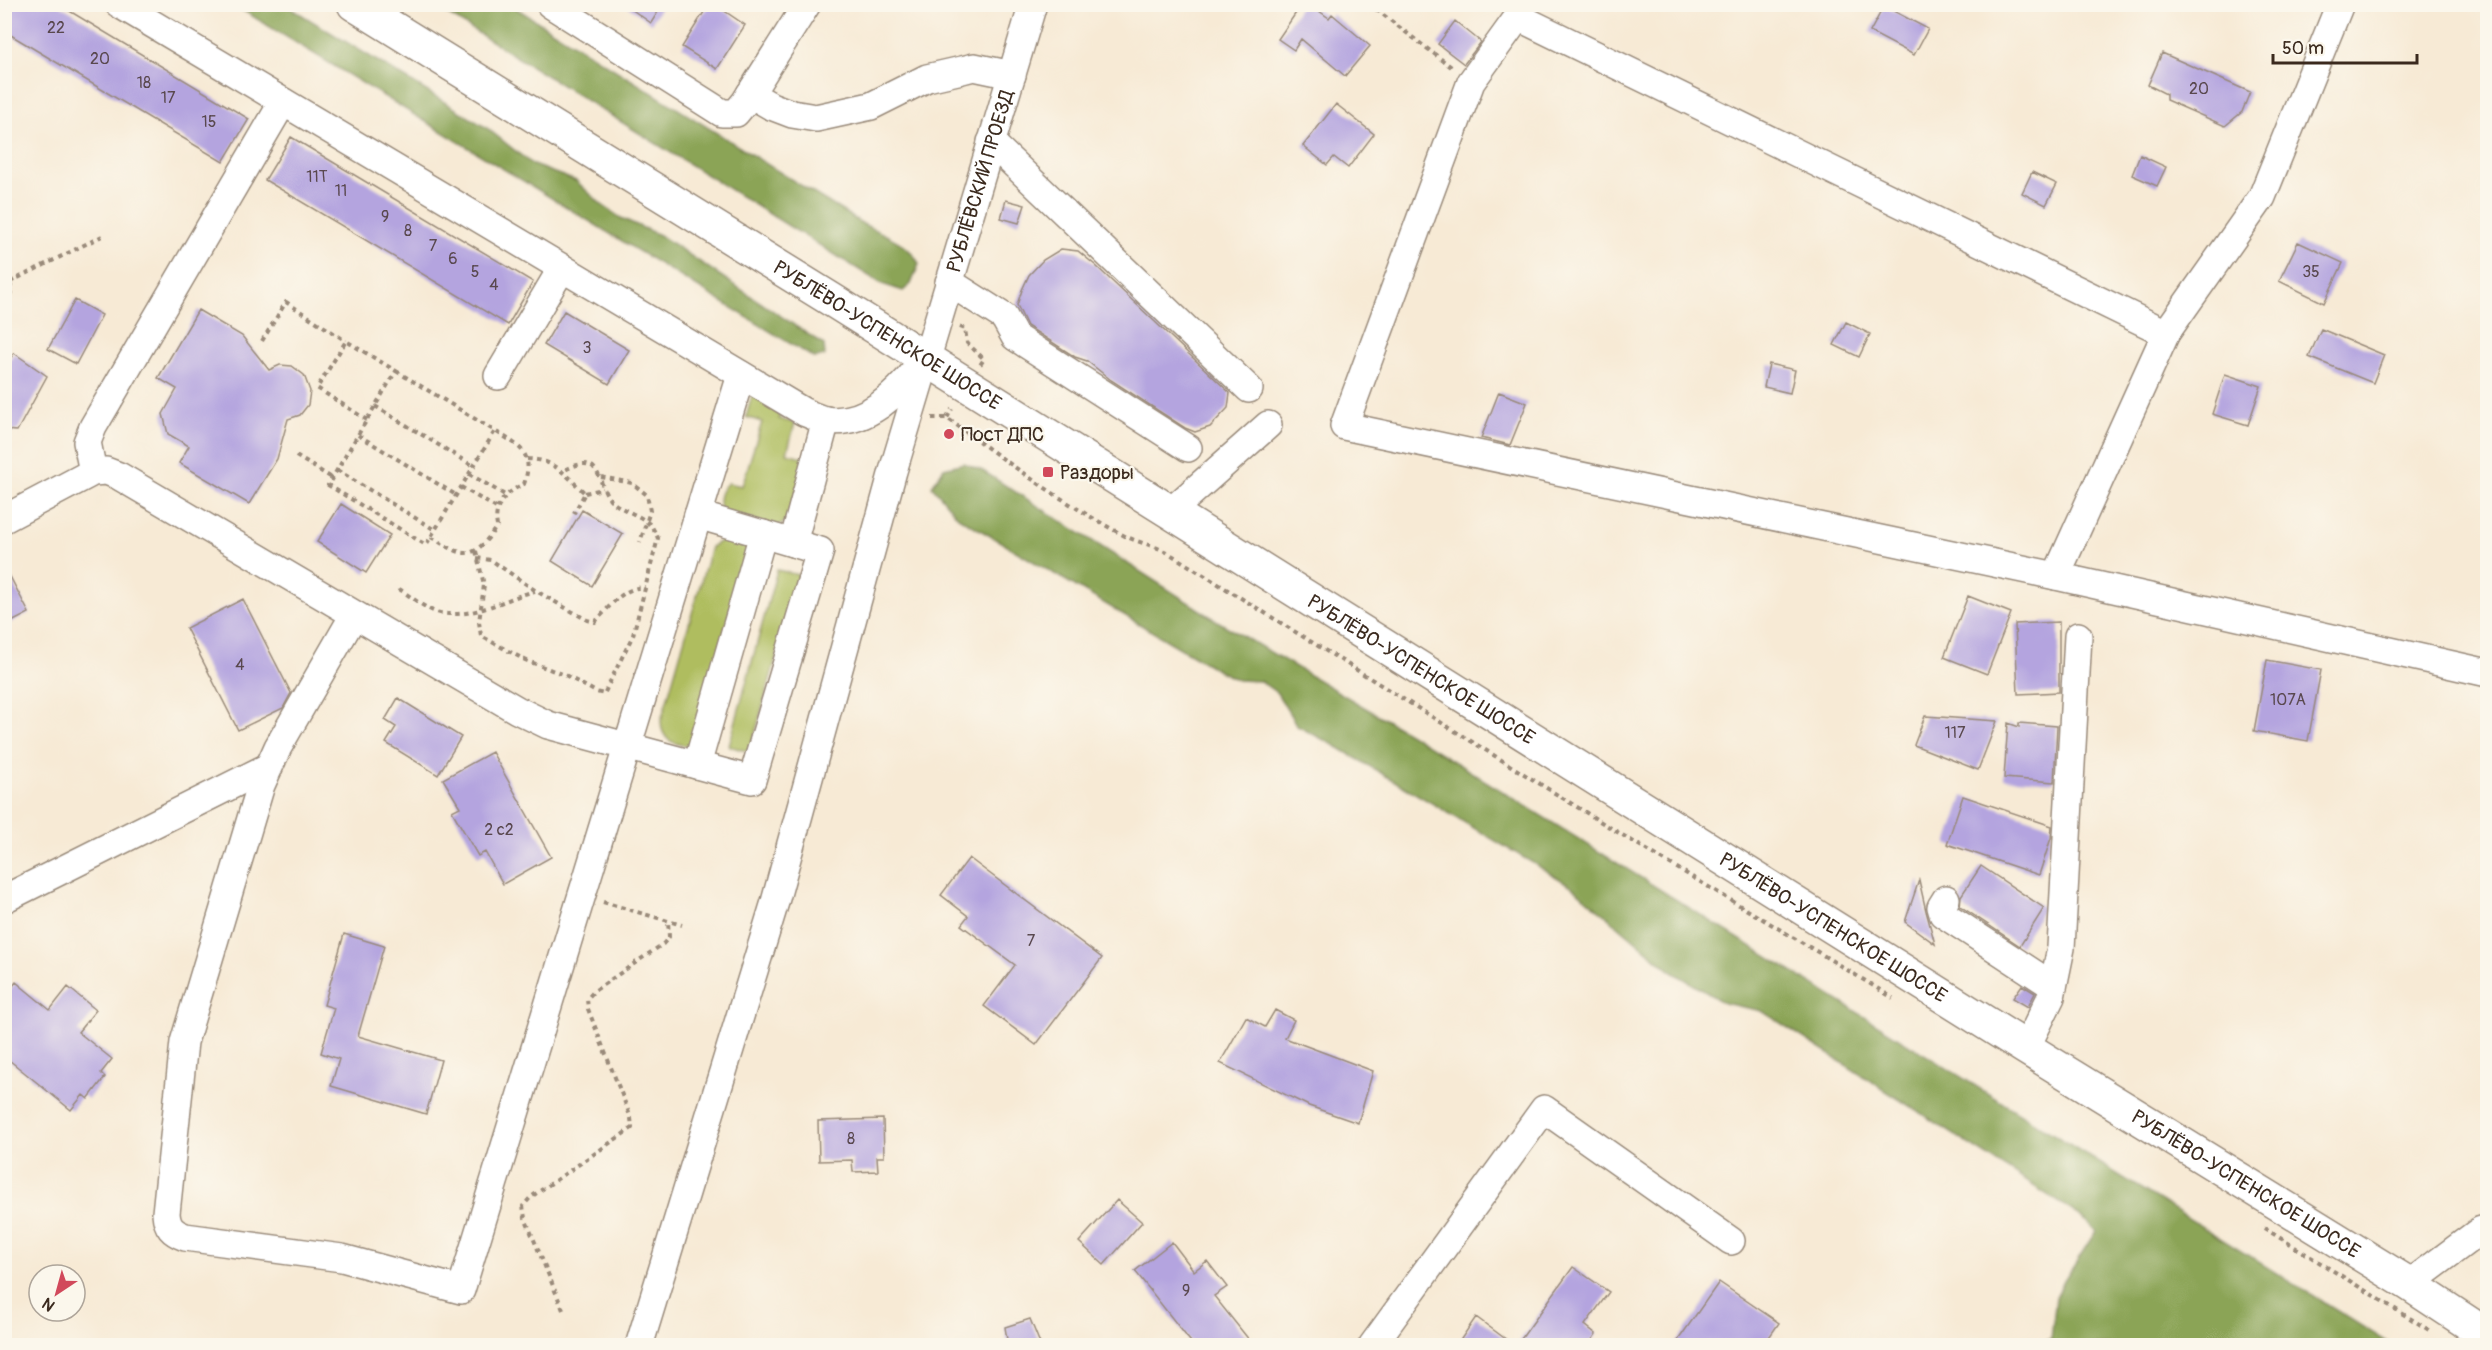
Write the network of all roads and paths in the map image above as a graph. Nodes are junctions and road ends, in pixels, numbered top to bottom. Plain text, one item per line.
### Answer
1 (119, 4) edge
2 (354, 4) edge
3 (550, 4) edge
4 (807, 4) edge
5 (1033, 4) edge
6 (1369, 4) edge
7 (2340, 4) edge
8 (1521, 11) edge
9 (1012, 75) junction
10 (1472, 82) junction
11 (750, 94) junction
12 (283, 102) junction
13 (991, 142) junction
14 (102, 236) dead end
15 (562, 268) junction
16 (4, 276) edge
17 (10, 282) junction
18 (949, 282) junction
19 (4, 303) edge
20 (960, 327) dead end
21 (2166, 333) junction
22 (262, 341) dead end
23 (346, 341) junction
24 (926, 359) junction
25 (980, 365) dead end
26 (396, 371) junction
27 (741, 375) junction
28 (498, 376) dead end
29 (1249, 389) dead end
30 (375, 406) junction
31 (952, 409) dead end
32 (908, 418) junction
33 (947, 418) junction
34 (367, 420) junction
35 (826, 420) junction
36 (1268, 425) dead end
37 (495, 431) junction
38 (358, 435) junction
39 (1188, 448) dead end
40 (296, 456) dead end
41 (527, 459) junction
42 (474, 466) junction
43 (337, 470) junction
44 (563, 471) junction
45 (93, 472) junction
46 (469, 474) junction
47 (601, 477) junction
48 (332, 478) junction
49 (461, 487) junction
50 (603, 489) junction
51 (585, 493) junction
52 (456, 495) junction
53 (505, 495) junction
54 (498, 509) junction
55 (1170, 512) junction
56 (574, 513) dead end
57 (698, 515) junction
58 (4, 519) edge
59 (647, 522) junction
60 (435, 530) junction
61 (763, 534) junction
62 (431, 537) junction
63 (640, 542) dead end
64 (793, 543) junction
65 (476, 551) junction
66 (477, 558) junction
67 (2056, 576) junction
68 (645, 587) junction
69 (399, 589) dead end
70 (536, 591) junction
71 (480, 612) junction
72 (354, 615) junction
73 (2078, 636) dead end
74 (2487, 673) edge
75 (628, 746) junction
76 (697, 765) junction
77 (268, 766) junction
78 (582, 895) junction
79 (4, 899) edge
80 (1946, 899) dead end
81 (668, 921) junction
82 (682, 925) dead end
83 (2053, 986) junction
84 (1903, 1004) dead end
85 (2026, 1048) junction
86 (2263, 1227) dead end
87 (2487, 1229) edge
88 (1731, 1241) dead end
89 (2409, 1284) junction
90 (563, 1311) dead end
91 (2436, 1335) dead end
92 (2487, 1336) edge
93 (639, 1346) edge
94 (1372, 1346) edge

1 - 12 street
2 - 24 main road, РУБЛЁВО-УСПЕНСКОЕ ШОССЕ
3 - 11 street
4 - 11 street
5 - 9 street, РУБЛЁВСКИЙ ПРОЕЗД
6 - 10 path
7 - 21 street
8 - 10 street
8 - 21 street
9 - 11 street
9 - 13 street, РУБЛЁВСКИЙ ПРОЕЗД
10 - 67 street
12 - 15 street
12 - 45 street
13 - 18 street, РУБЛЁВСКИЙ ПРОЕЗД
13 - 29 street
14 - 17 path
15 - 27 street
15 - 28 street
16 - 17 path
17 - 19 path
18 - 24 street, РУБЛЁВСКИЙ ПРОЕЗД
18 - 39 street
20 - 25 path
21 - 67 street
22 - 23 path
23 - 26 path
23 - 34 path
24 - 32 street, РУБЛЁВСКИЙ ПРОЕЗД
24 - 35 street
24 - 55 main road, РУБЛЁВО-УСПЕНСКОЕ ШОССЕ
26 - 30 path
26 - 37 path
27 - 35 street
27 - 57 street
30 - 34 path
30 - 42 path
31 - 33 path
32 - 33 path
32 - 93 street, РУБЛЁВСКИЙ ПРОЕЗД
33 - 84 path
34 - 38 path
35 - 64 street
36 - 55 street
37 - 41 path
37 - 42 path
38 - 43 path
38 - 52 path
40 - 48 path
41 - 44 path
41 - 53 path
42 - 46 path
43 - 48 path
43 - 60 path
44 - 47 path
44 - 51 path
45 - 58 street
45 - 72 street
46 - 49 path
46 - 53 path
47 - 50 path
47 - 59 path
48 - 62 path
49 - 52 path
49 - 54 path
50 - 51 path
50 - 59 path
51 - 56 path
52 - 60 path
53 - 54 path
54 - 65 path
55 - 85 main road, РУБЛЁВО-УСПЕНСКОЕ ШОССЕ
57 - 61 street
57 - 75 street
59 - 63 path
59 - 68 path
60 - 62 path
61 - 64 street
61 - 76 street
62 - 65 path
64 - 76 street
65 - 66 path
66 - 70 path
66 - 71 path
67 - 74 street
68 - 70 path
68 - 71 path
69 - 71 path
70 - 71 path
72 - 75 street
72 - 77 street
73 - 83 street
75 - 76 street
75 - 78 street
77 - 78 street
77 - 79 street
78 - 81 path
80 - 83 street
81 - 82 path
81 - 90 path
83 - 85 street
85 - 89 main road, РУБЛЁВО-УСПЕНСКОЕ ШОССЕ
86 - 91 path
87 - 89 street
88 - 94 street
89 - 92 main road, РУБЛЁВО-УСПЕНСКОЕ ШОССЕ

